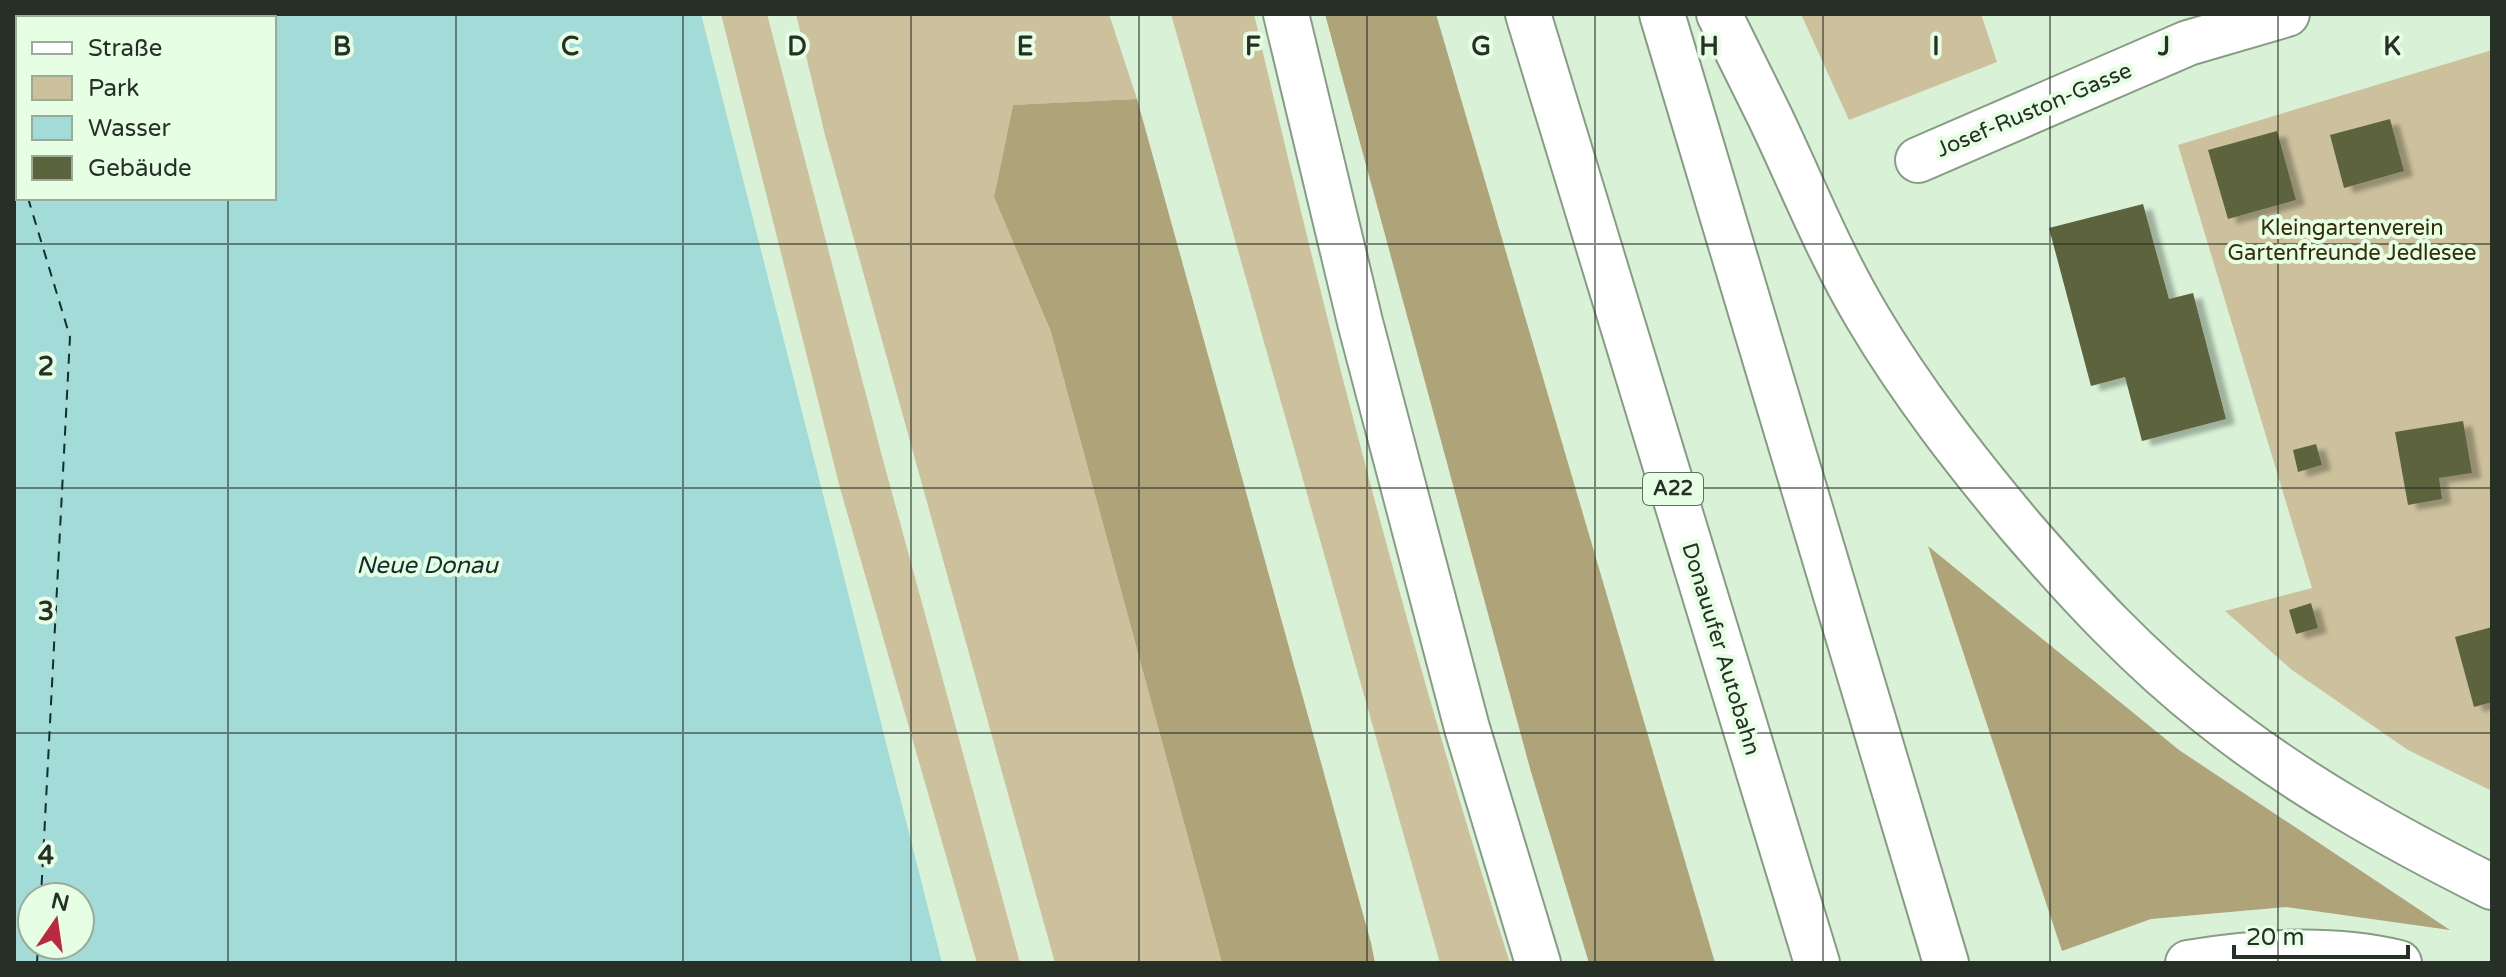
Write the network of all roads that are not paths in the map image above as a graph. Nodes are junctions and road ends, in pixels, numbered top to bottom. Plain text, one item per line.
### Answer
1 (1286, 14) edge
2 (1528, 14) edge
3 (1662, 14) edge
4 (1719, 14) edge
5 (2287, 14) edge
6 (1918, 160) dead end
7 (2492, 887) edge
8 (1538, 963) edge
9 (1817, 963) edge
10 (1946, 963) edge
11 (2188, 963) edge
12 (2399, 963) edge

1 - 8 main road
2 - 9 main road, Donauufer Autobahn / A22
3 - 10 main road
4 - 7 main road
5 - 6 main road, Josef-Ruston-Gasse
11 - 12 main road

